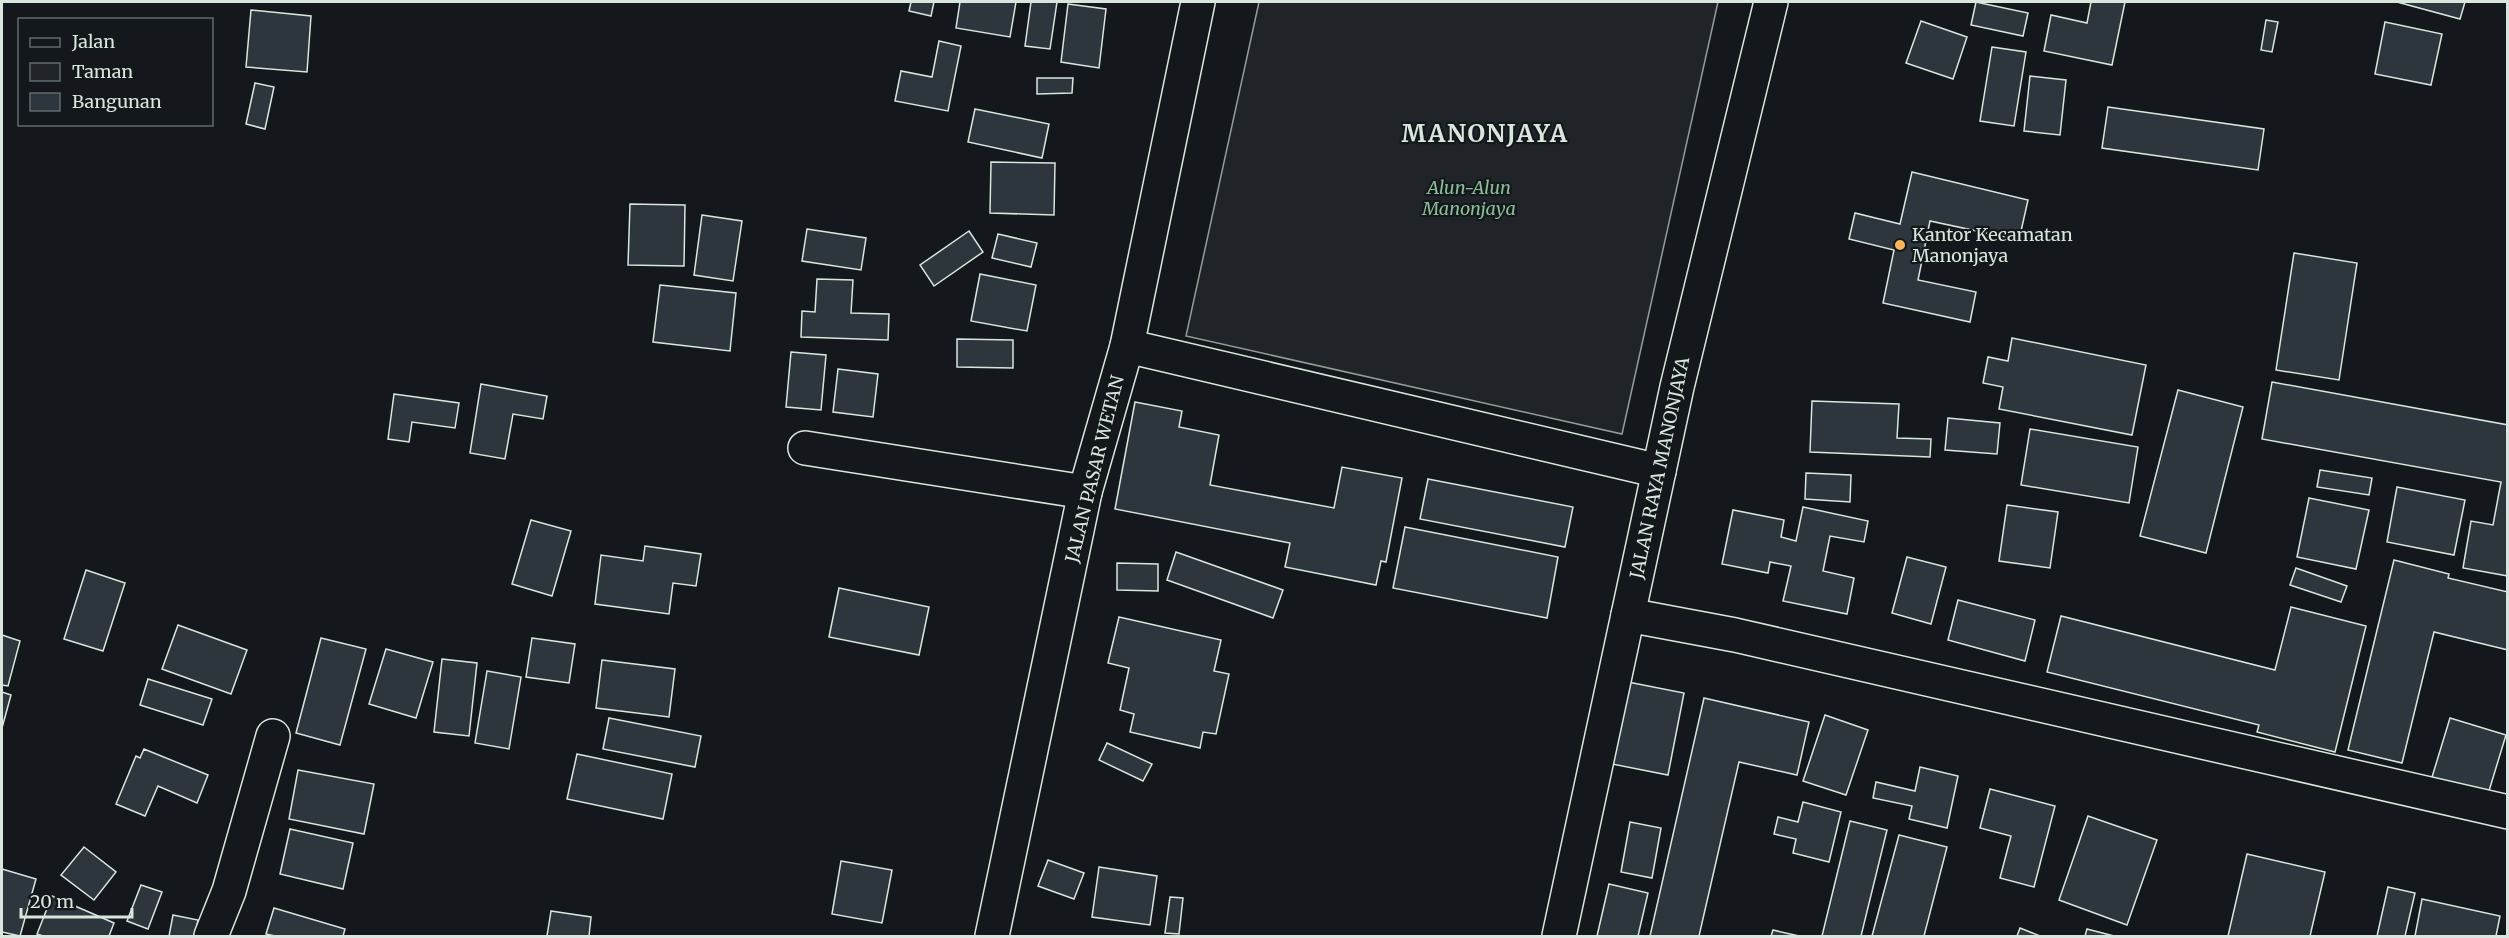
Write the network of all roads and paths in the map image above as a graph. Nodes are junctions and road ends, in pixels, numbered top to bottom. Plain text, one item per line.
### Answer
1 (1198, 2) edge
2 (1771, 2) edge
3 (1127, 346) junction
4 (805, 448) dead end
5 (1659, 471) junction
6 (1085, 492) junction
7 (1628, 615) junction
8 (273, 736) dead end
9 (2508, 812) edge
10 (211, 936) edge
11 (992, 936) edge
12 (1559, 936) edge

1 - 3 street, JALAN PASAR WETAN
2 - 5 street, JALAN RAYA MANONJAYA
3 - 5 street
3 - 6 street, JALAN PASAR WETAN
4 - 6 street
5 - 7 street, JALAN RAYA MANONJAYA
6 - 11 street, JALAN PASAR WETAN
7 - 9 street
7 - 12 street, JALAN RAYA MANONJAYA
8 - 10 street

